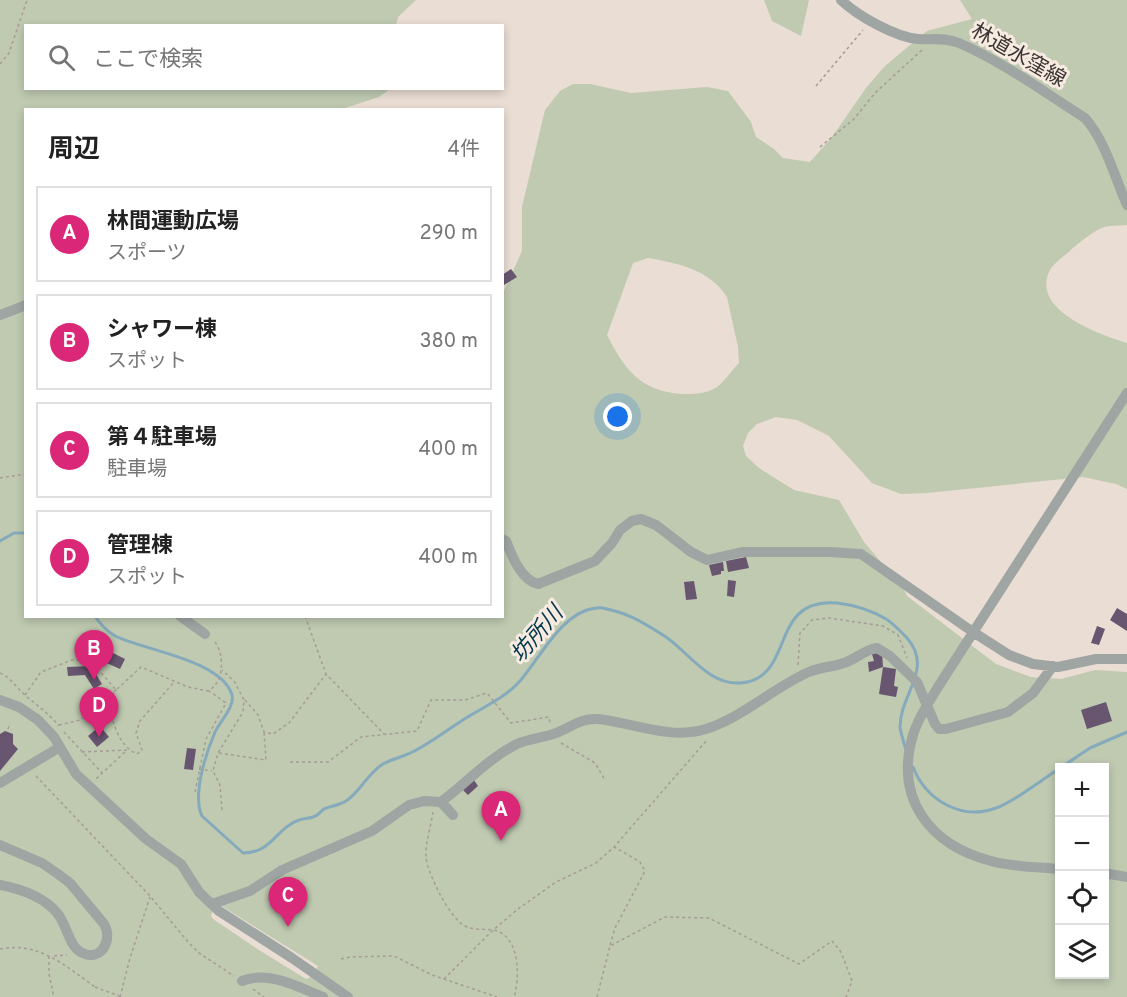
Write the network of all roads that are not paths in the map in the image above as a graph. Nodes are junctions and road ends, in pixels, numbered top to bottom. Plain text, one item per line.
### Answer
1 (841, 0) edge
2 (1127, 205) edge
3 (24, 306) edge
4 (0, 315) edge
5 (1127, 393) edge
6 (504, 540) edge
7 (183, 618) edge
8 (973, 632) junction
9 (205, 634) road end
10 (1127, 659) edge
11 (1053, 666) junction
12 (0, 700) edge
13 (928, 705) junction
14 (60, 747) junction
15 (0, 783) edge
16 (438, 802) junction
17 (453, 815) dead end
18 (0, 845) edge
19 (1055, 869) edge
20 (1109, 874) edge
21 (1127, 877) edge
22 (0, 885) edge
23 (212, 904) junction
24 (242, 981) road end
25 (323, 997) edge
26 (348, 997) edge

1 - 2 street, 林道水窪線
3 - 4 street
5 - 8 street
6 - 8 street
7 - 9 street
8 - 11 street
8 - 13 street
10 - 11 street
11 - 13 street
12 - 14 street
13 - 16 street
13 - 19 street
14 - 15 street
14 - 23 street
16 - 17 street
16 - 23 street
18 - 22 street
20 - 21 street
23 - 26 street
24 - 25 street

